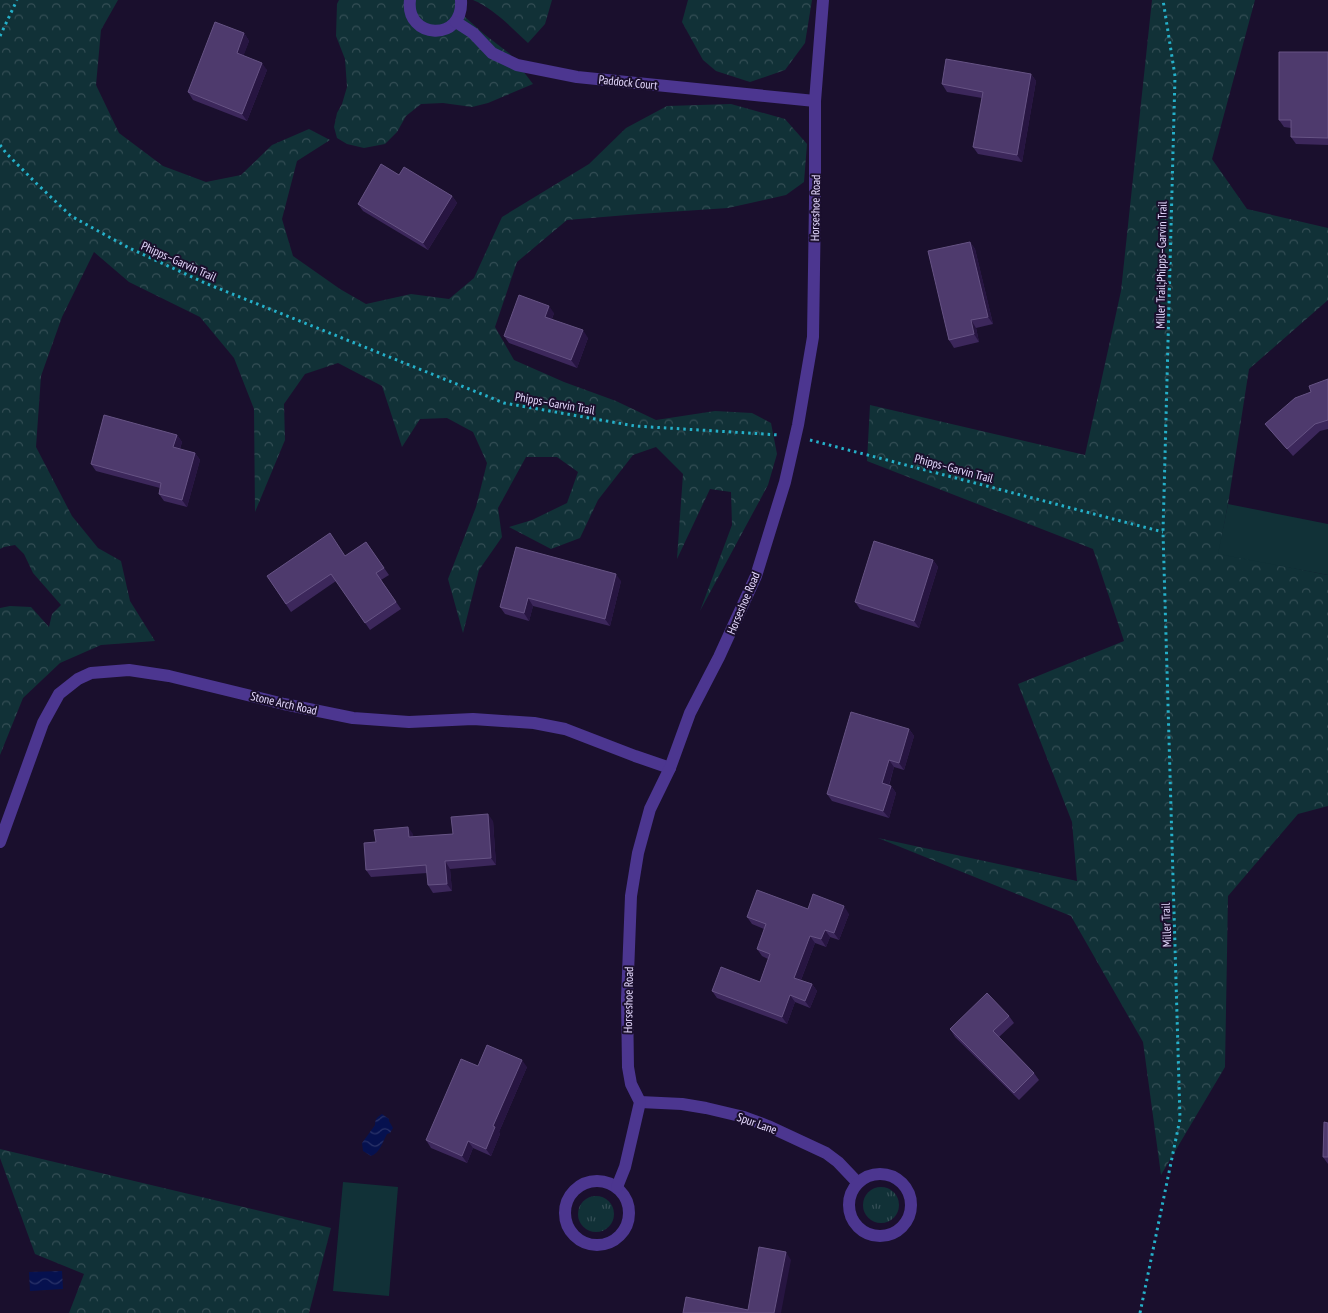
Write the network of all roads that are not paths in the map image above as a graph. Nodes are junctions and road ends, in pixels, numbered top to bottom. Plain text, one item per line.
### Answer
1 (410, 0) edge
2 (461, 0) edge
3 (823, 0) edge
4 (456, 22) junction
5 (815, 101) junction
6 (670, 768) junction
7 (0, 842) edge
8 (640, 1102) junction
9 (858, 1183) junction
10 (616, 1187) junction

1 - 4 street
2 - 4 street
3 - 5 street, Horseshoe Road
4 - 5 street, Paddock Court
5 - 6 street, Horseshoe Road
6 - 7 street, Stone Arch Road
6 - 8 street, Horseshoe Road
8 - 9 street, Spur Lane
8 - 10 street
9 - 9 street
10 - 10 street

